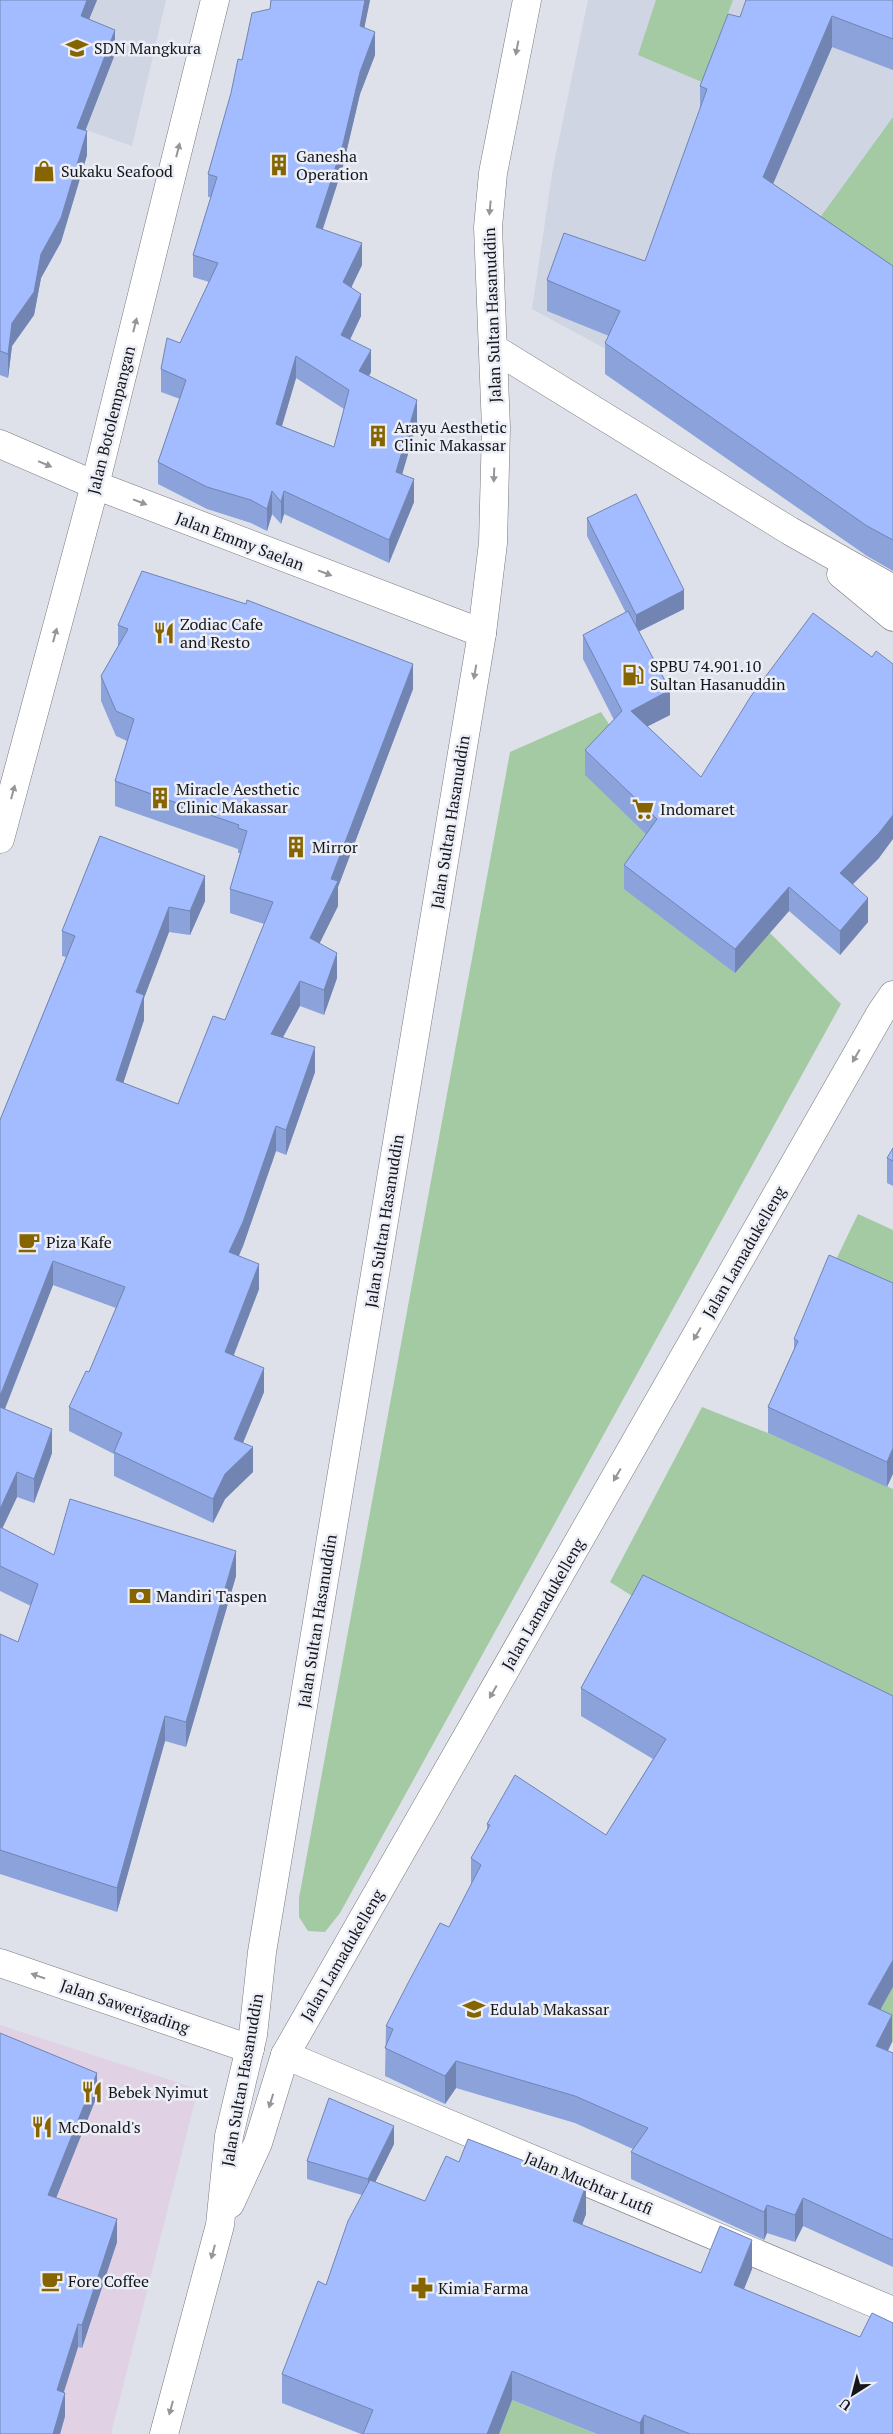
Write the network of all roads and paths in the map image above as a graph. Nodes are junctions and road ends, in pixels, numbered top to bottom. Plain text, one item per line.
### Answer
1 (216, 0) edge
2 (526, 0) edge
3 (492, 348) junction
4 (0, 444) edge
5 (95, 485) junction
6 (790, 531) junction
7 (893, 590) edge
8 (893, 617) edge
9 (482, 633) junction
10 (0, 839) edge
11 (889, 1010) edge
12 (0, 1963) edge
13 (250, 2049) junction
14 (285, 2055) junction
15 (220, 2225) junction
16 (893, 2311) edge
17 (164, 2434) edge

5 -> 1 street, Jalan Botolempangan
2 -> 3 street, Jalan Sultan Hasanuddin
3 - 6 street
3 -> 9 street, Jalan Sultan Hasanuddin
4 -> 5 street, Jalan Emmy Saelan
5 -> 9 street, Jalan Emmy Saelan
10 -> 5 street, Jalan Botolempangan
6 - 7 street
6 - 8 street
9 -> 13 street, Jalan Sultan Hasanuddin
11 -> 14 street, Jalan Lamadukelleng
13 -> 12 street, Jalan Sawerigading
13 - 15 street, Jalan Sultan Hasanuddin
14 -> 15 street, Jalan Lamadukelleng
14 - 16 street, Jalan Muchtar Lutfi
15 -> 17 street, Jalan Sultan Hasanuddin

